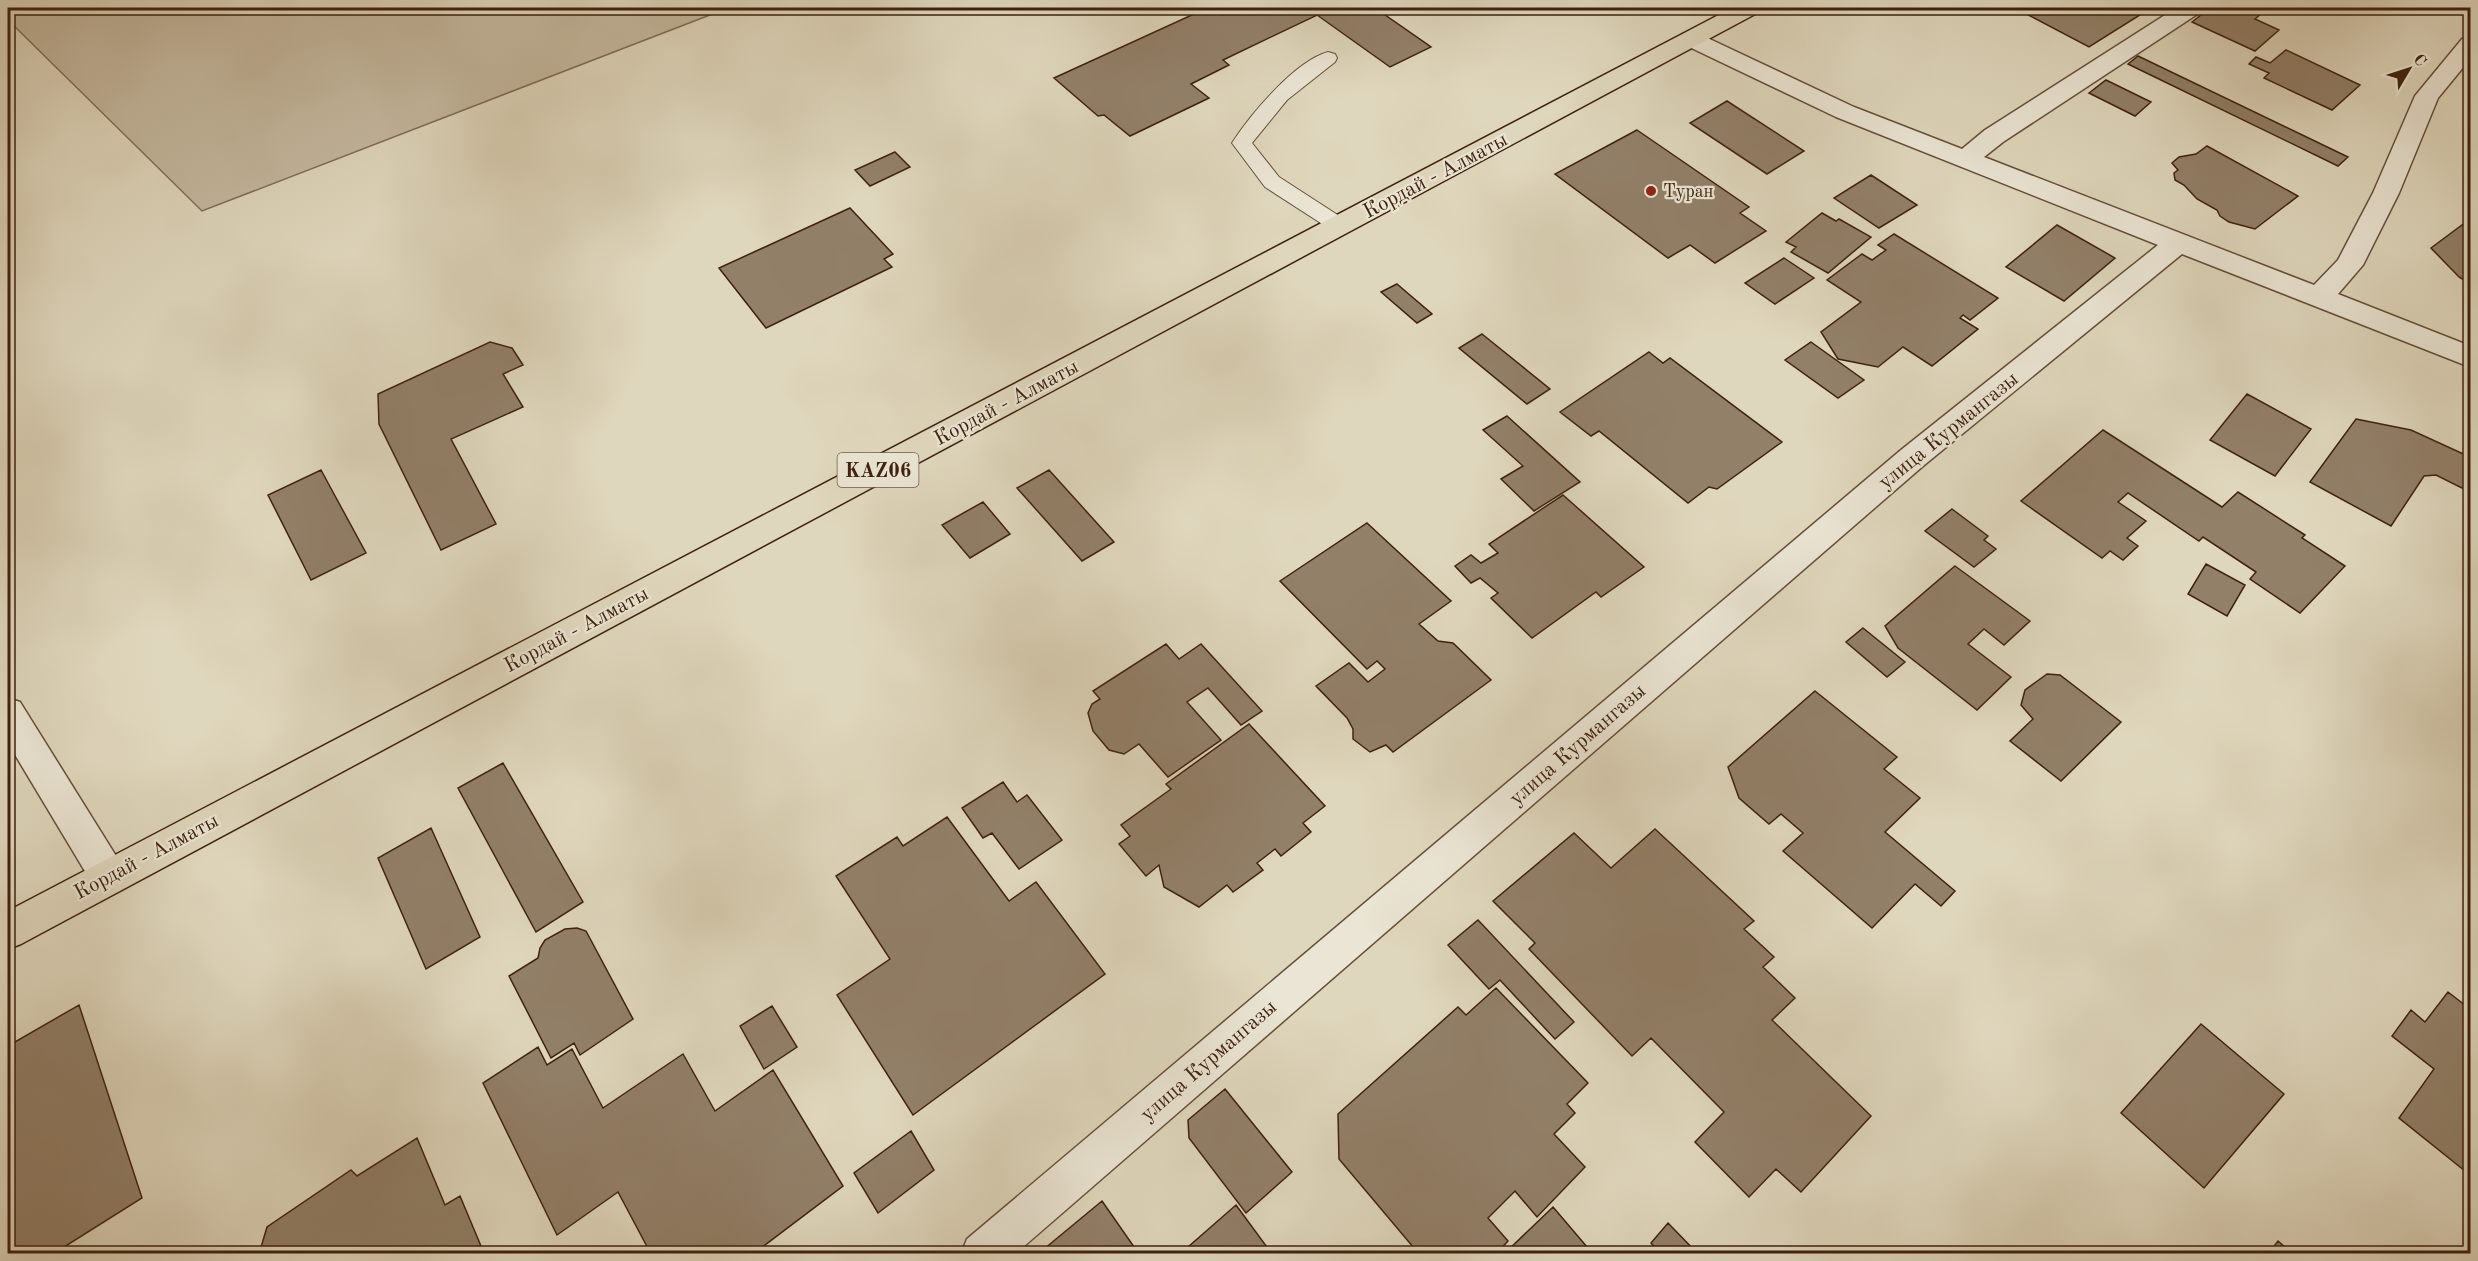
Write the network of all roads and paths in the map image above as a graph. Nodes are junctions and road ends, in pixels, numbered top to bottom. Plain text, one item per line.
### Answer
1 (1749, 8) edge
2 (2191, 8) edge
3 (1691, 39) junction
4 (2470, 44) edge
5 (1328, 58) dead end
6 (1966, 159) junction
7 (1340, 226) junction
8 (2178, 243) junction
9 (2318, 298) junction
10 (2470, 357) edge
11 (8, 712) edge
12 (108, 876) junction
13 (8, 931) edge
14 (982, 1254) edge

1 - 3 highway, Кордай - Алматы / KAZ06
2 - 6 street
3 - 6 street
3 - 7 highway, Кордай - Алматы / KAZ06
4 - 9 street
5 - 7 lane
6 - 8 street
7 - 12 highway, Кордай - Алматы / KAZ06
8 - 9 street
8 - 14 street, улица Курмангазы
9 - 10 street
11 - 12 street
12 - 13 highway, Кордай - Алматы / KAZ06

